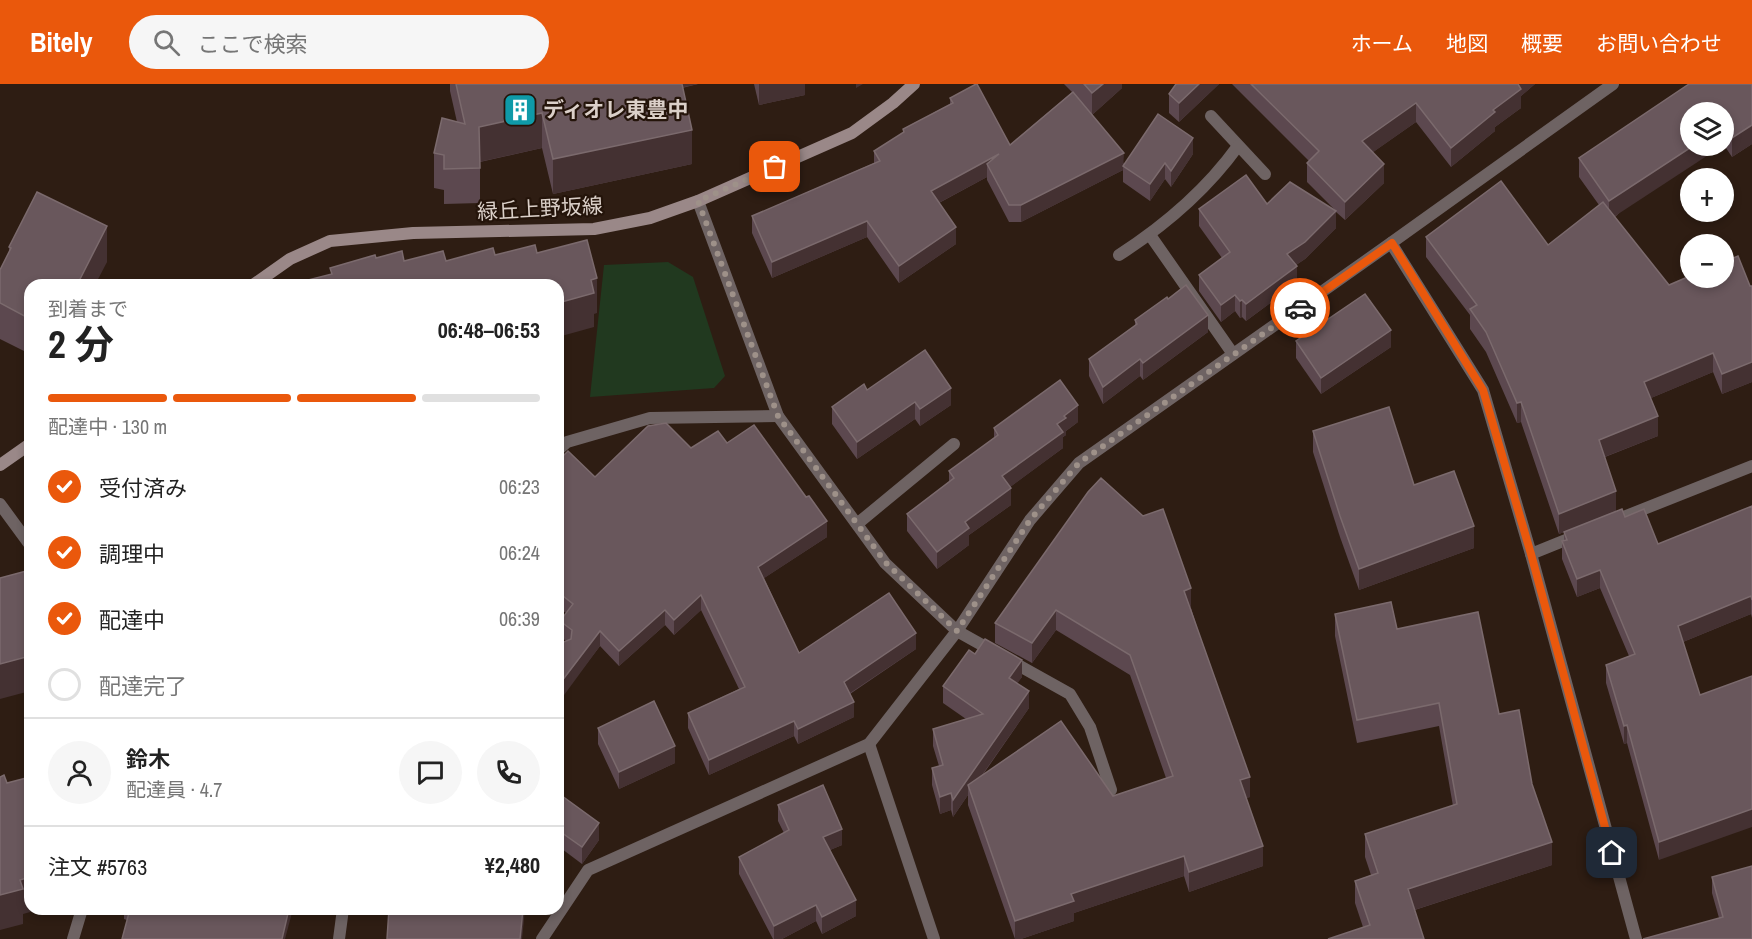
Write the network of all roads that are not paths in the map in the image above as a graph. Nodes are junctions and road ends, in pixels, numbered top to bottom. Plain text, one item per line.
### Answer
1 (914, 84) edge
2 (1613, 84) edge
3 (1212, 116) dead end
4 (1238, 146) junction
5 (1265, 174) dead end
6 (698, 201) junction
7 (1150, 235) junction
8 (1392, 243) junction
9 (1119, 255) dead end
10 (262, 279) edge
11 (1233, 354) junction
12 (778, 416) junction
13 (954, 444) dead end
14 (564, 445) edge
15 (24, 448) edge
16 (0, 465) edge
17 (1752, 466) edge
18 (0, 504) edge
19 (857, 524) junction
20 (24, 537) edge
21 (1531, 554) junction
22 (957, 631) junction
23 (869, 744) junction
24 (1111, 790) edge
25 (564, 906) edge
26 (80, 915) edge
27 (341, 915) edge
28 (558, 915) edge
29 (73, 939) edge
30 (339, 939) edge
31 (542, 939) edge
32 (934, 939) edge
33 (1636, 939) edge

1 - 6 street, 緑丘上野坂線
2 - 8 street
3 - 4 street
4 - 5 street
4 - 7 street
6 - 10 street, 緑丘上野坂線
6 - 12 street
7 - 9 street
7 - 11 street
8 - 11 street
8 - 21 street
11 - 22 street
12 - 14 street
12 - 19 street
13 - 19 street
15 - 16 street
17 - 21 street
18 - 20 street
19 - 22 street
21 - 33 street
22 - 23 street
22 - 24 street
23 - 25 street
23 - 32 street
26 - 29 street
27 - 30 street
28 - 31 street

